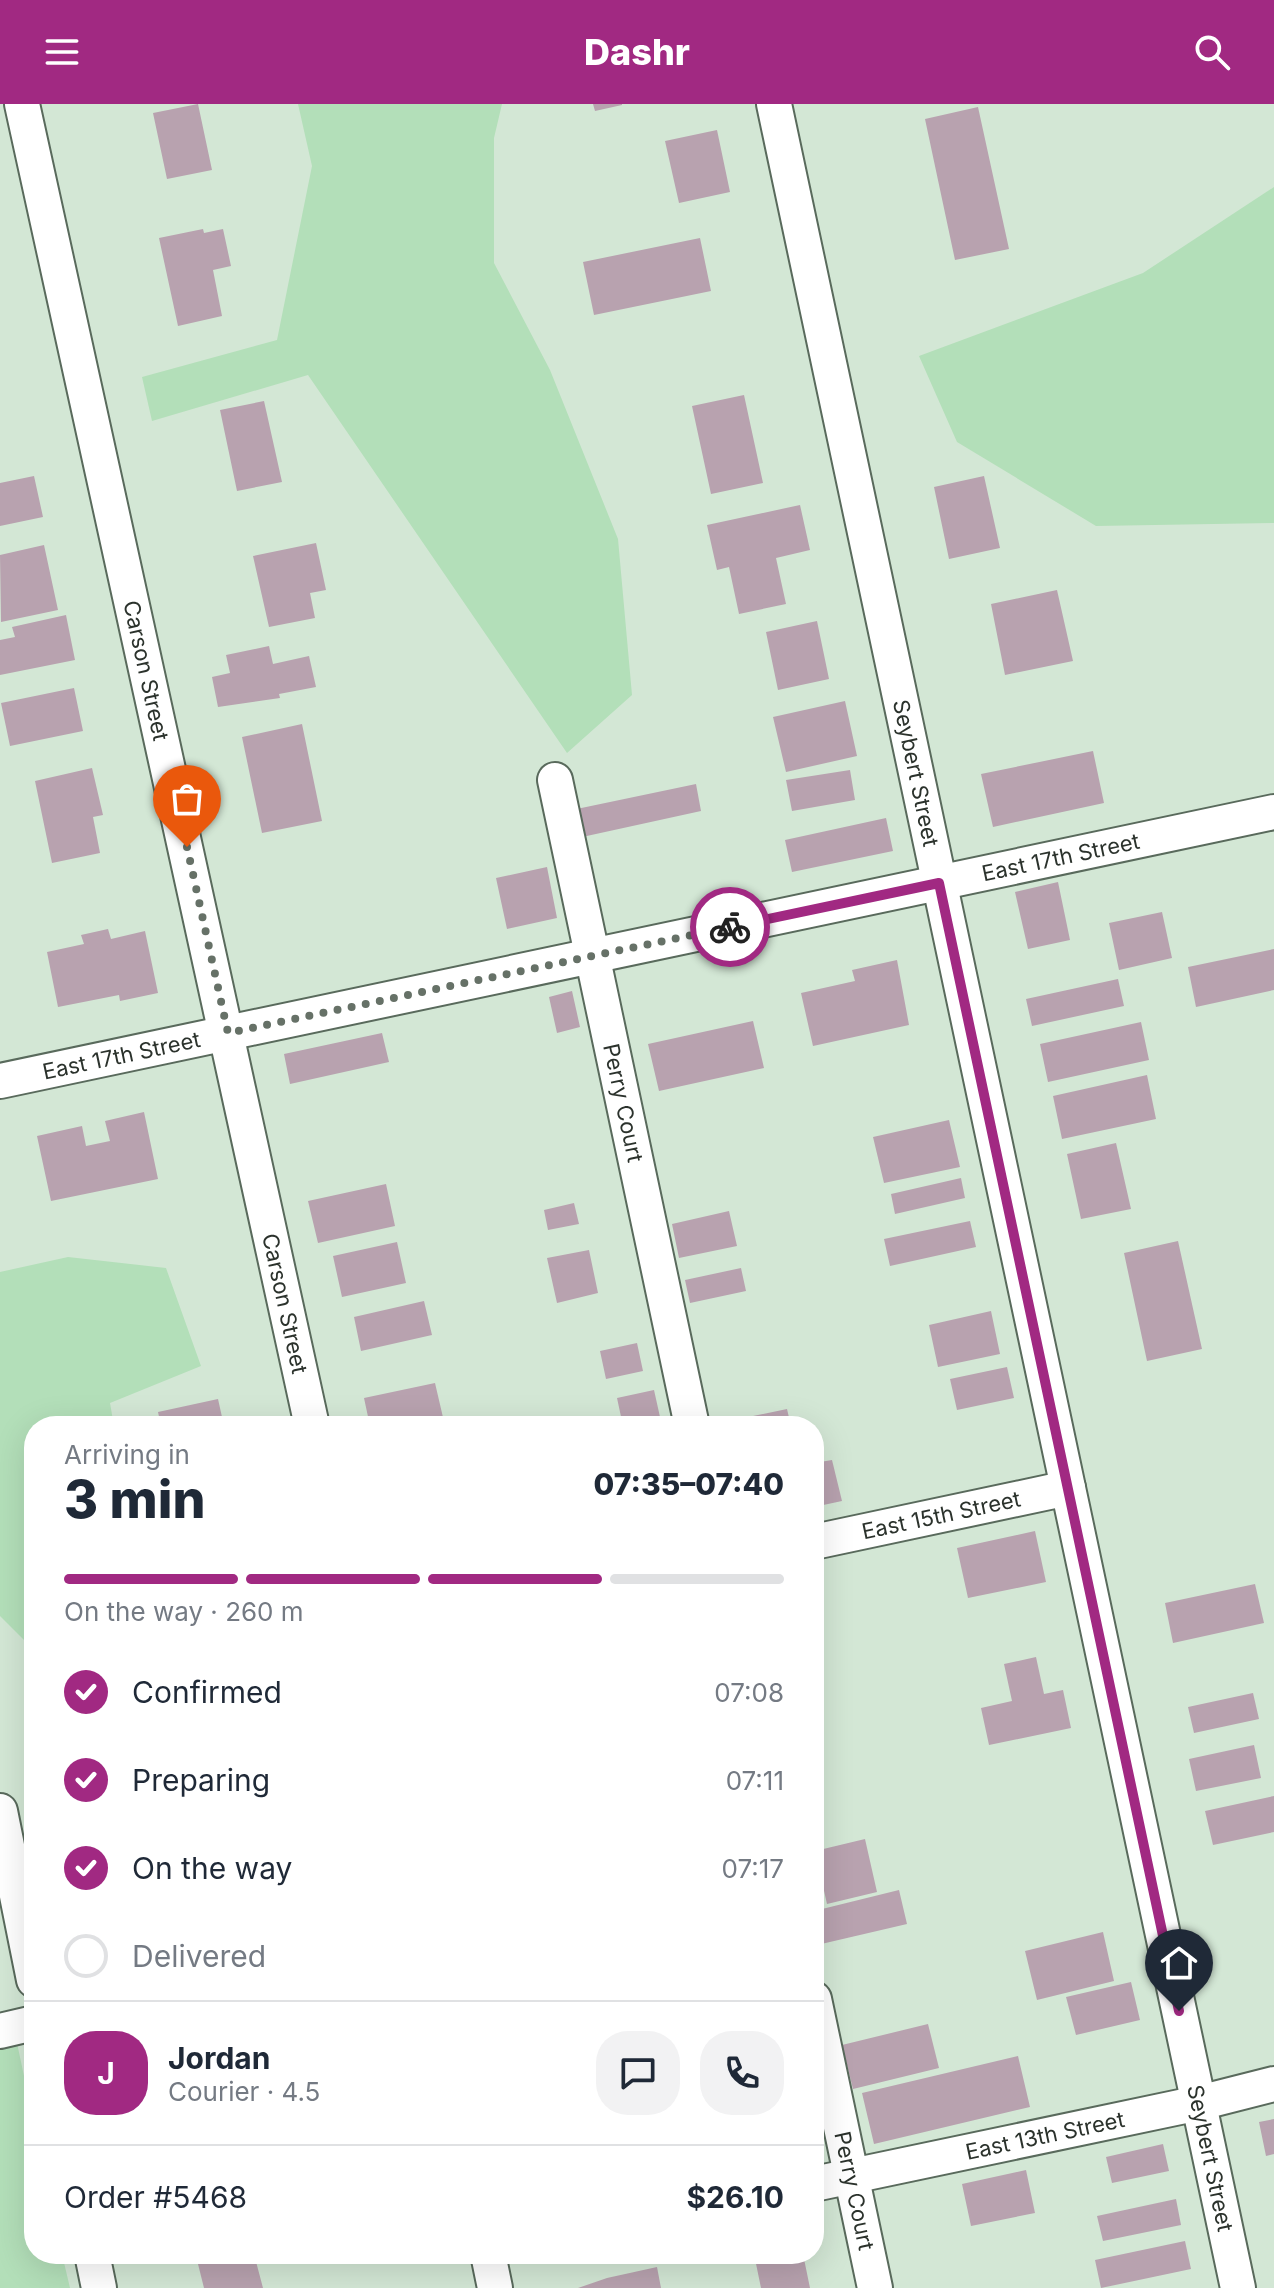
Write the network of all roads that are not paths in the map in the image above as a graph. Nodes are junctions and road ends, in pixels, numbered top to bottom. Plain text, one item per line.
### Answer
1 (22, 104) edge
2 (774, 104) edge
3 (555, 780) dead end
4 (1274, 812) edge
5 (939, 883) junction
6 (593, 956) junction
7 (228, 1033) junction
8 (0, 1081) edge
9 (310, 1416) edge
10 (690, 1416) edge
11 (1068, 1488) junction
12 (824, 1540) edge
13 (0, 1811) edge
14 (24, 1930) edge
15 (24, 2025) edge
16 (0, 2031) edge
17 (824, 2046) edge
18 (1274, 2084) edge
19 (1199, 2103) junction
20 (852, 2176) junction
21 (824, 2182) edge
22 (94, 2264) edge
23 (490, 2264) edge
24 (99, 2288) edge
25 (495, 2288) edge
26 (875, 2288) edge
27 (1238, 2288) edge

1 - 7 street, Carson Street
2 - 5 street, Seybert Street
3 - 6 street, Perry Court
4 - 5 street, East 17th Street
5 - 6 street, East 17th Street
5 - 11 street, Seybert Street
6 - 7 street, East 17th Street
6 - 10 street, Perry Court
7 - 8 street, East 17th Street
7 - 9 street, Carson Street
11 - 12 street, East 15th Street
11 - 19 street, Seybert Street
13 - 14 street
15 - 16 street
17 - 20 street, Perry Court
18 - 19 street, East 13th Street
19 - 20 street, East 13th Street
19 - 27 street, Seybert Street
20 - 21 street, East 13th Street
20 - 26 street, Perry Court
22 - 24 street
23 - 25 street

